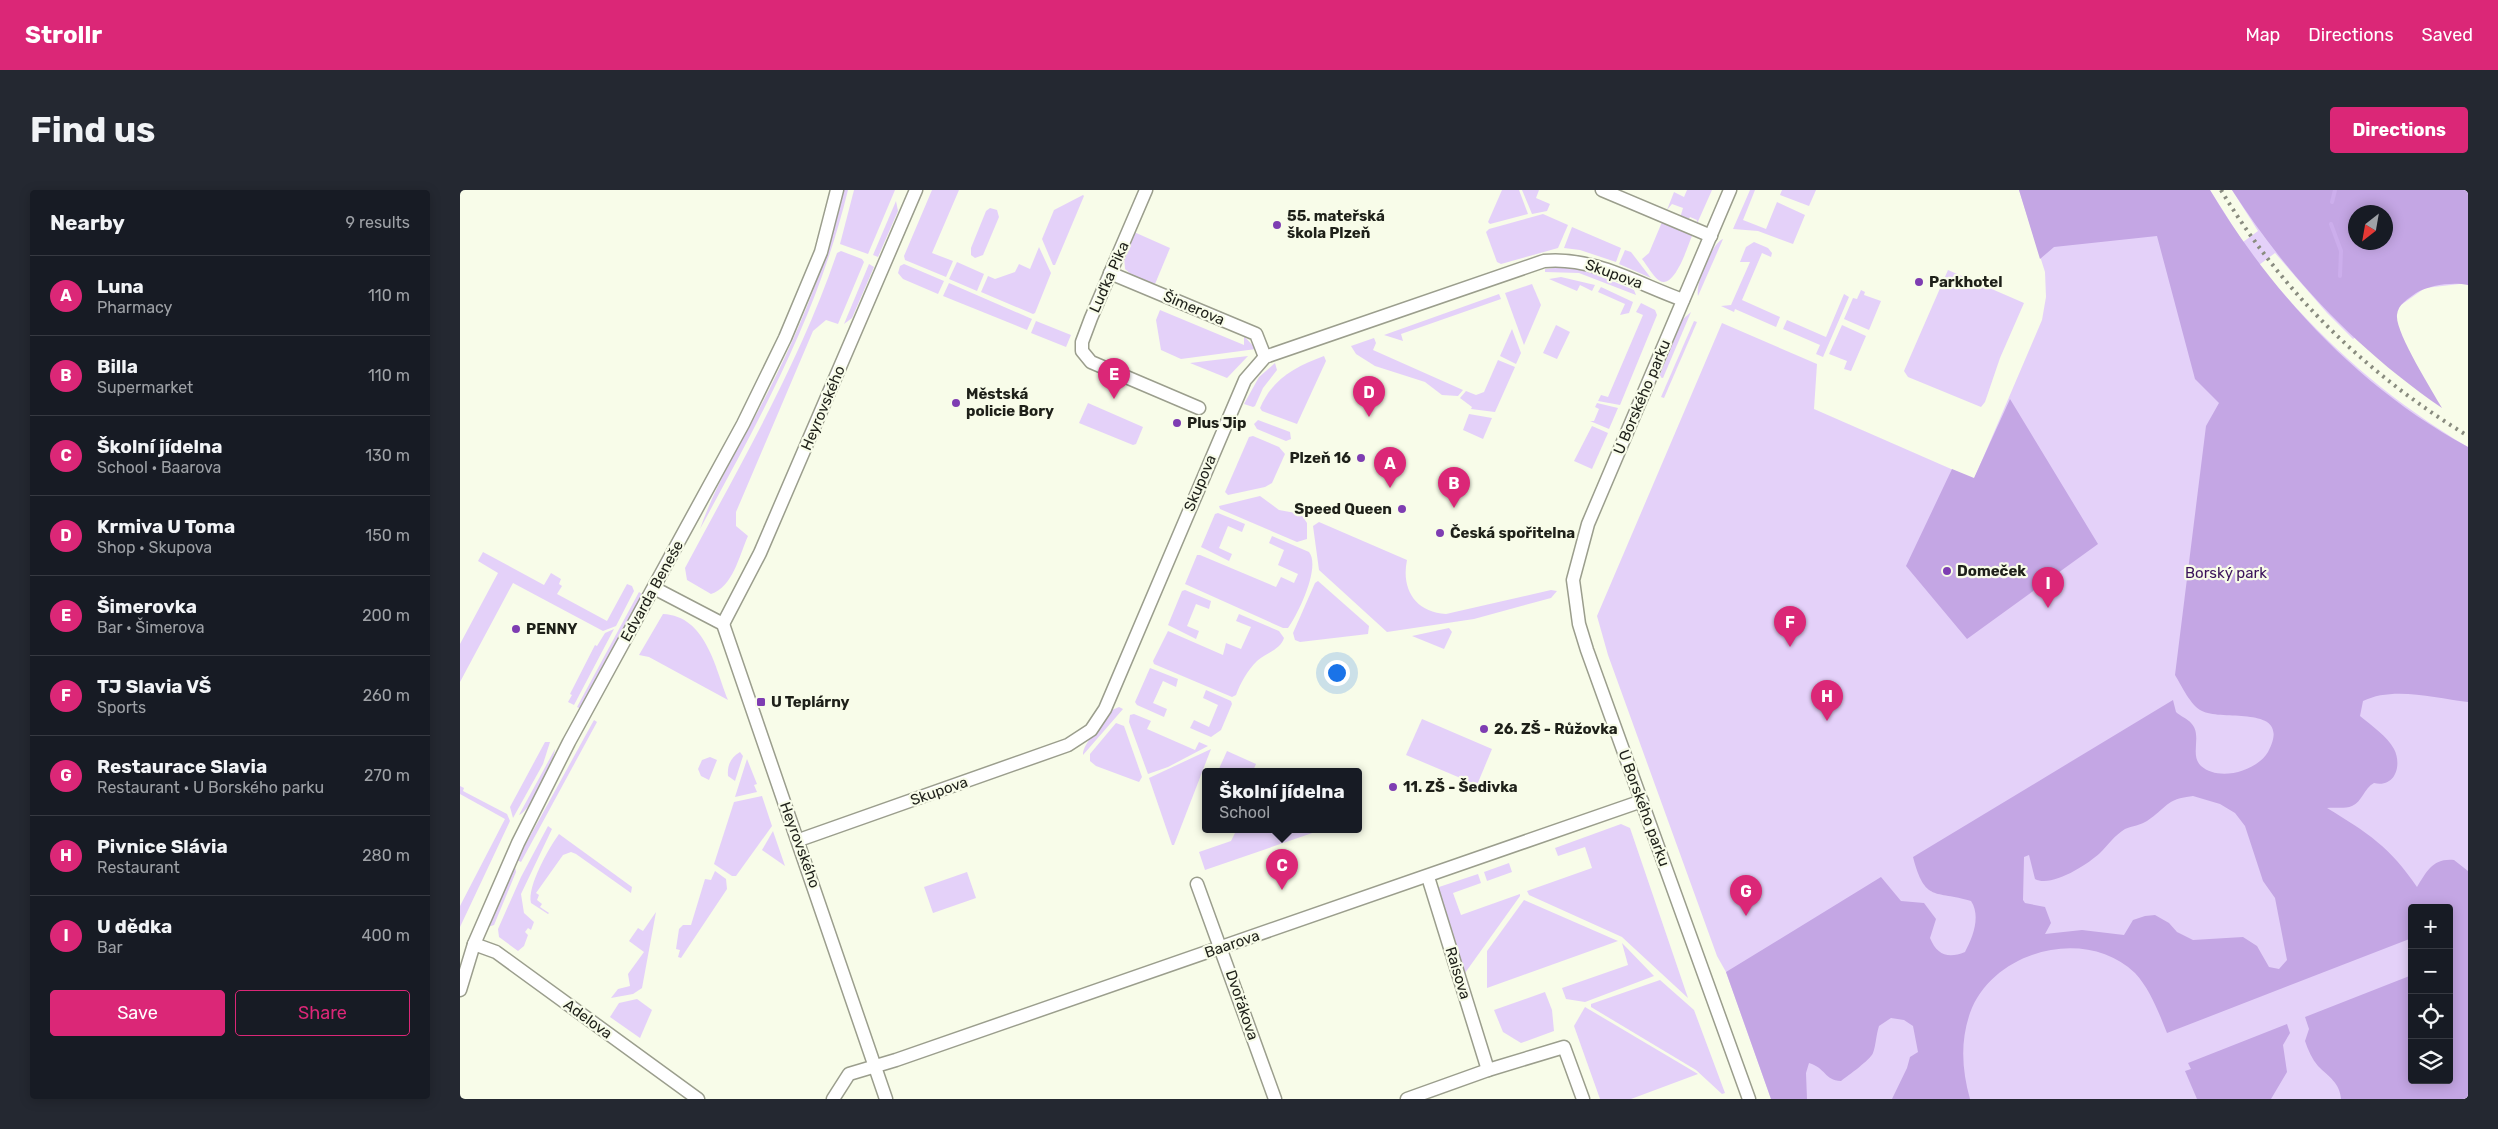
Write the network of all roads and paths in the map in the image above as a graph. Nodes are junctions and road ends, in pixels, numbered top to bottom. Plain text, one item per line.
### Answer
1 (837, 190) edge
2 (916, 190) edge
3 (1146, 190) edge
4 (1602, 190) edge
5 (1730, 190) edge
6 (1711, 236) junction
7 (1110, 273) junction
8 (1683, 300) junction
9 (1265, 357) junction
10 (1198, 408) dead end
11 (654, 588) junction
12 (723, 624) junction
13 (1642, 801) junction
14 (799, 840) junction
15 (1428, 877) junction
16 (1197, 884) dead end
17 (474, 944) junction
18 (1221, 947) junction
19 (460, 990) edge
20 (875, 1066) junction
21 (1488, 1070) junction
22 (698, 1099) edge
23 (833, 1099) edge
24 (886, 1099) edge
25 (1274, 1099) edge
26 (1407, 1099) edge
27 (1583, 1099) edge
28 (1749, 1099) edge

1 - 11 street, Edvarda Beneše
2 - 12 street, Heyrovského
3 - 7 street, Luďka Pika
4 - 6 street
5 - 6 street, U Borského parku
6 - 8 street, U Borského parku
7 - 9 street, Šimerova
7 - 10 street, Luďka Pika
8 - 9 street, Skupova
8 - 13 street, U Borského parku
9 - 14 street, Skupova
11 - 12 street
11 - 17 street, Edvarda Beneše
12 - 14 street, Heyrovského
13 - 15 street, Baarova
13 - 28 street, U Borského parku
14 - 20 street, Heyrovského
15 - 18 street, Baarova
15 - 21 street, Raisova
16 - 18 street, Dvořákova
17 - 19 street, Edvarda Beneše
17 - 22 street, Adelova
18 - 20 street, Baarova
18 - 25 street, Dvořákova
20 - 23 street, Baarova
20 - 24 street, Heyrovského
21 - 26 street
21 - 27 street

